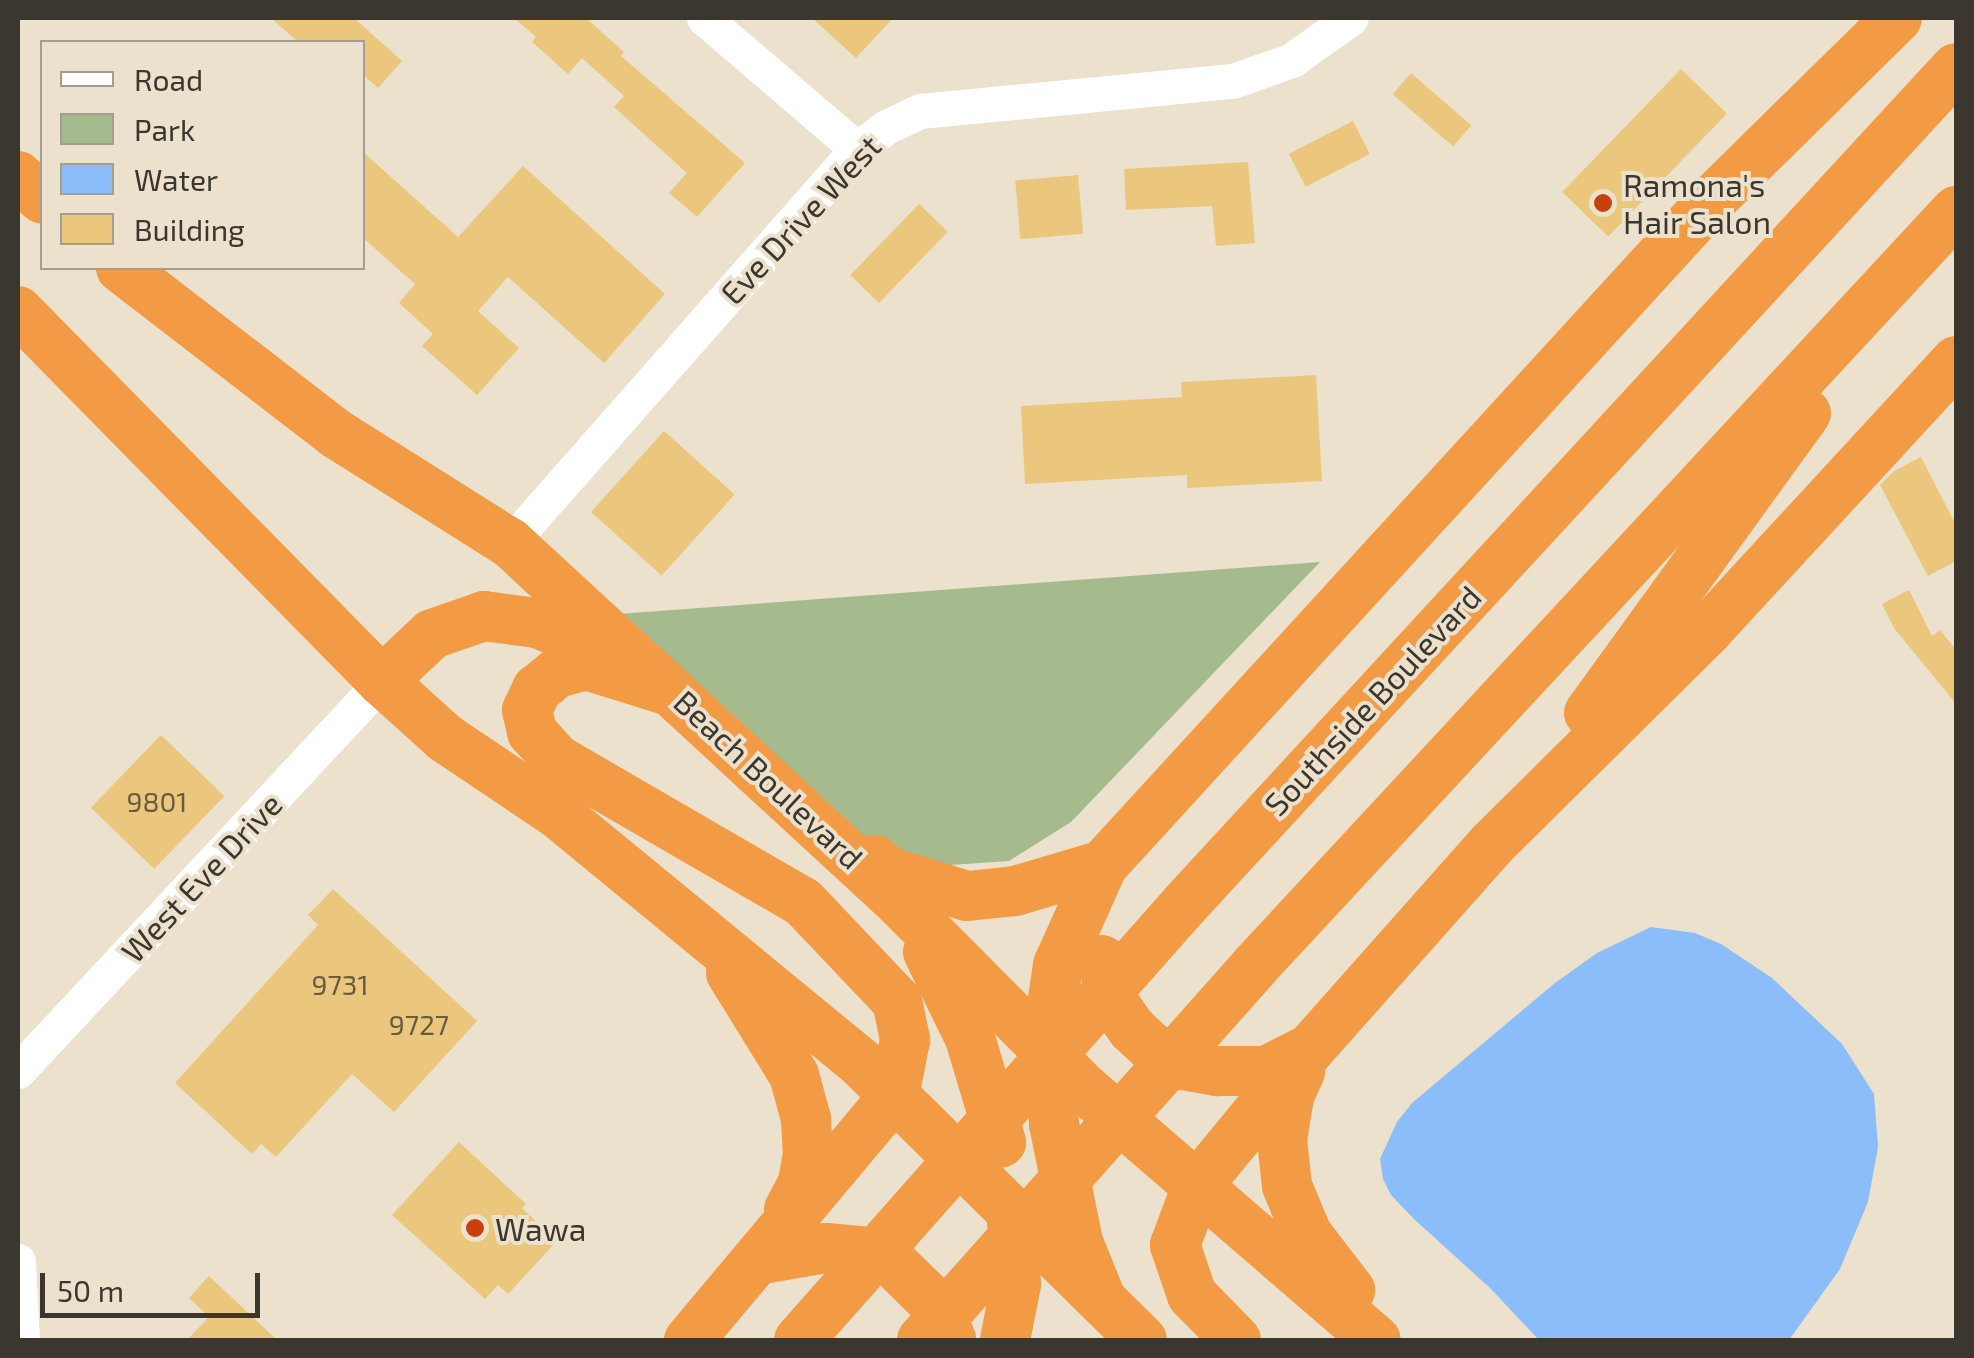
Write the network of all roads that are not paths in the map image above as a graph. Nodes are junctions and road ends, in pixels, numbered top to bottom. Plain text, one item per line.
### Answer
1 (704, 18) edge
2 (1897, 18) edge
3 (1338, 21) edge
4 (1956, 68) edge
5 (857, 150) junction
6 (18, 176) edge
7 (40, 196) edge
8 (1955, 213) edge
9 (125, 270) edge
10 (18, 312) edge
11 (1956, 361) edge
12 (510, 543) junction
13 (382, 681) junction
14 (664, 681) junction
15 (775, 784) junction
16 (1491, 845) junction
17 (1103, 866) junction
18 (899, 902) junction
19 (708, 934) junction
20 (1310, 1049) junction
21 (1048, 1054) junction
22 (18, 1071) edge
23 (894, 1096) junction
24 (1197, 1186) junction
25 (1011, 1208) junction
26 (757, 1260) junction
27 (18, 1261) edge
28 (1098, 1294) junction
29 (22, 1340) edge
30 (689, 1340) edge
31 (799, 1340) edge
32 (922, 1340) edge
33 (951, 1340) edge
34 (1005, 1340) edge
35 (1142, 1340) edge
36 (1236, 1340) edge
37 (1376, 1340) edge
38 (1390, 1340) edge

1 - 5 street
2 - 17 highway
3 - 5 street, Eve Drive West
4 - 31 highway, Southside Boulevard
5 - 12 street, Eve Drive West
6 - 7 highway
8 - 16 highway
8 - 32 highway
9 - 12 highway, Beach Boulevard
10 - 13 highway
11 - 16 highway
12 - 14 highway, Beach Boulevard
13 - 14 highway
13 - 19 highway
13 - 22 street, West Eve Drive
14 - 15 highway, Beach Boulevard
14 - 23 highway
15 - 17 highway
15 - 18 highway, Beach Boulevard
16 - 20 highway
17 - 20 highway
17 - 21 highway
18 - 21 highway, Beach Boulevard
18 - 25 highway
19 - 23 highway
19 - 26 highway
20 - 24 highway
20 - 38 highway
21 - 24 highway, Beach Boulevard
21 - 28 highway
23 - 25 highway
23 - 26 highway
24 - 36 highway
24 - 37 highway, Beach Boulevard
25 - 28 highway
25 - 34 highway
26 - 30 highway
26 - 33 highway
27 - 29 street
28 - 35 highway

